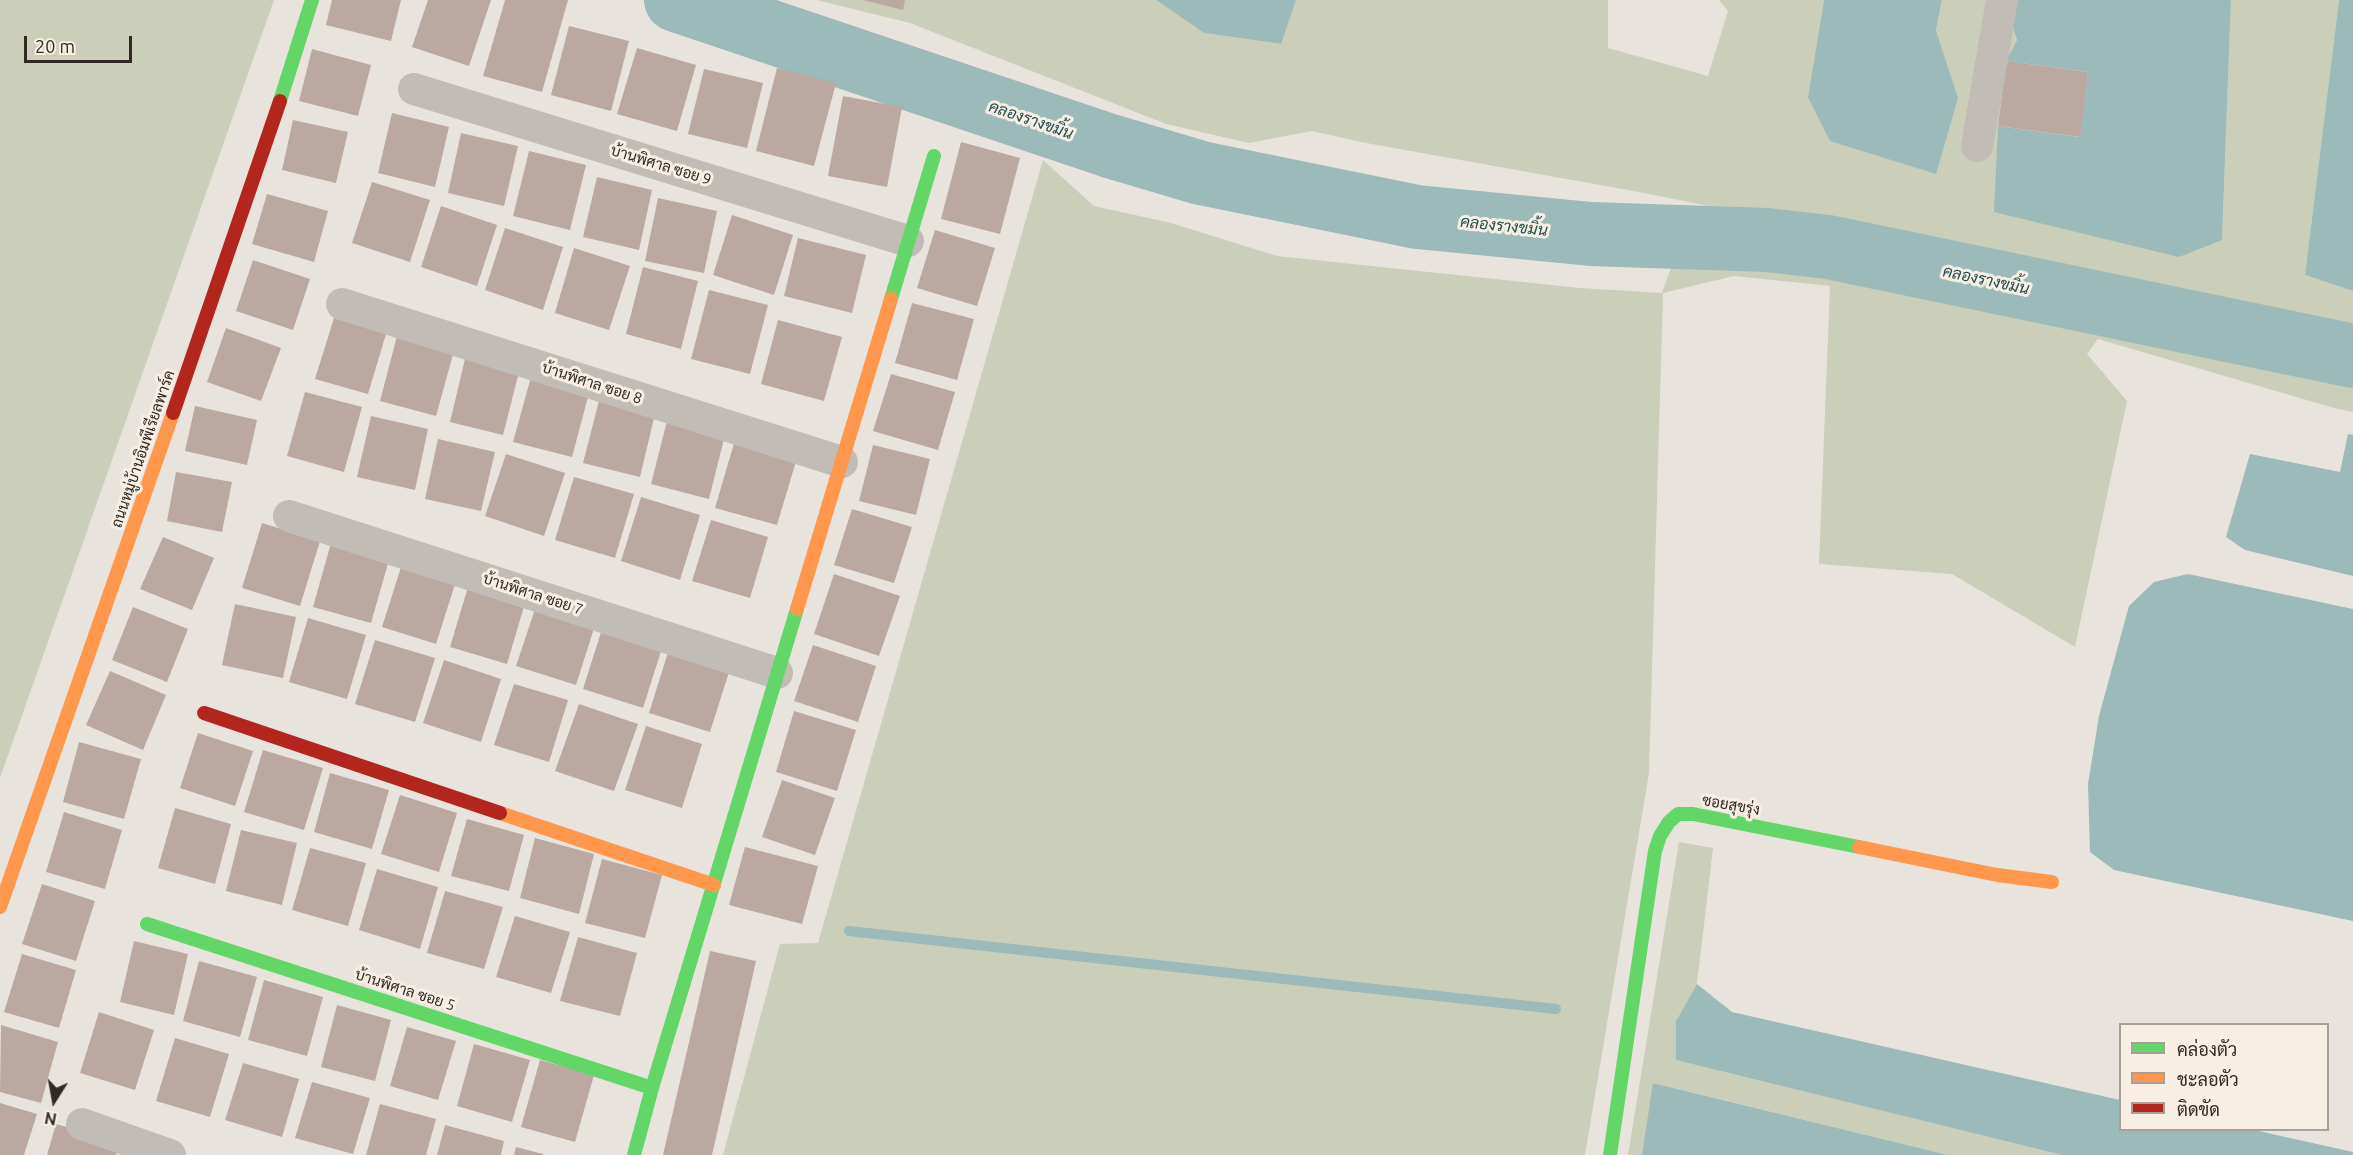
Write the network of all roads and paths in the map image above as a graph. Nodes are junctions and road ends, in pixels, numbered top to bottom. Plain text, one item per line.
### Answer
1 (312, 0) edge
2 (2002, 0) edge
3 (414, 89) dead end
4 (1977, 146) dead end
5 (934, 156) dead end
6 (908, 240) junction
7 (342, 304) dead end
8 (842, 462) junction
9 (290, 516) dead end
10 (777, 673) junction
11 (204, 713) dead end
12 (2052, 882) dead end
13 (714, 885) junction
14 (0, 907) edge
15 (147, 924) dead end
16 (652, 1088) junction
17 (82, 1124) dead end
18 (170, 1155) edge
19 (634, 1155) edge
20 (1610, 1155) edge

1 - 14 street, ถนนหมู่บ้านอิมพีเรียลพาร์ค
2 - 4 street
3 - 6 street, บ้านพิศาล ซอย 9
5 - 6 street
6 - 8 street
7 - 8 street, บ้านพิศาล ซอย 8
8 - 10 street
9 - 10 street, บ้านพิศาล ซอย 7
10 - 13 street
11 - 13 street
12 - 20 street, ซอยสุขรุ่ง
13 - 16 street
15 - 16 street, บ้านพิศาล ซอย 5
16 - 19 street
17 - 18 street

